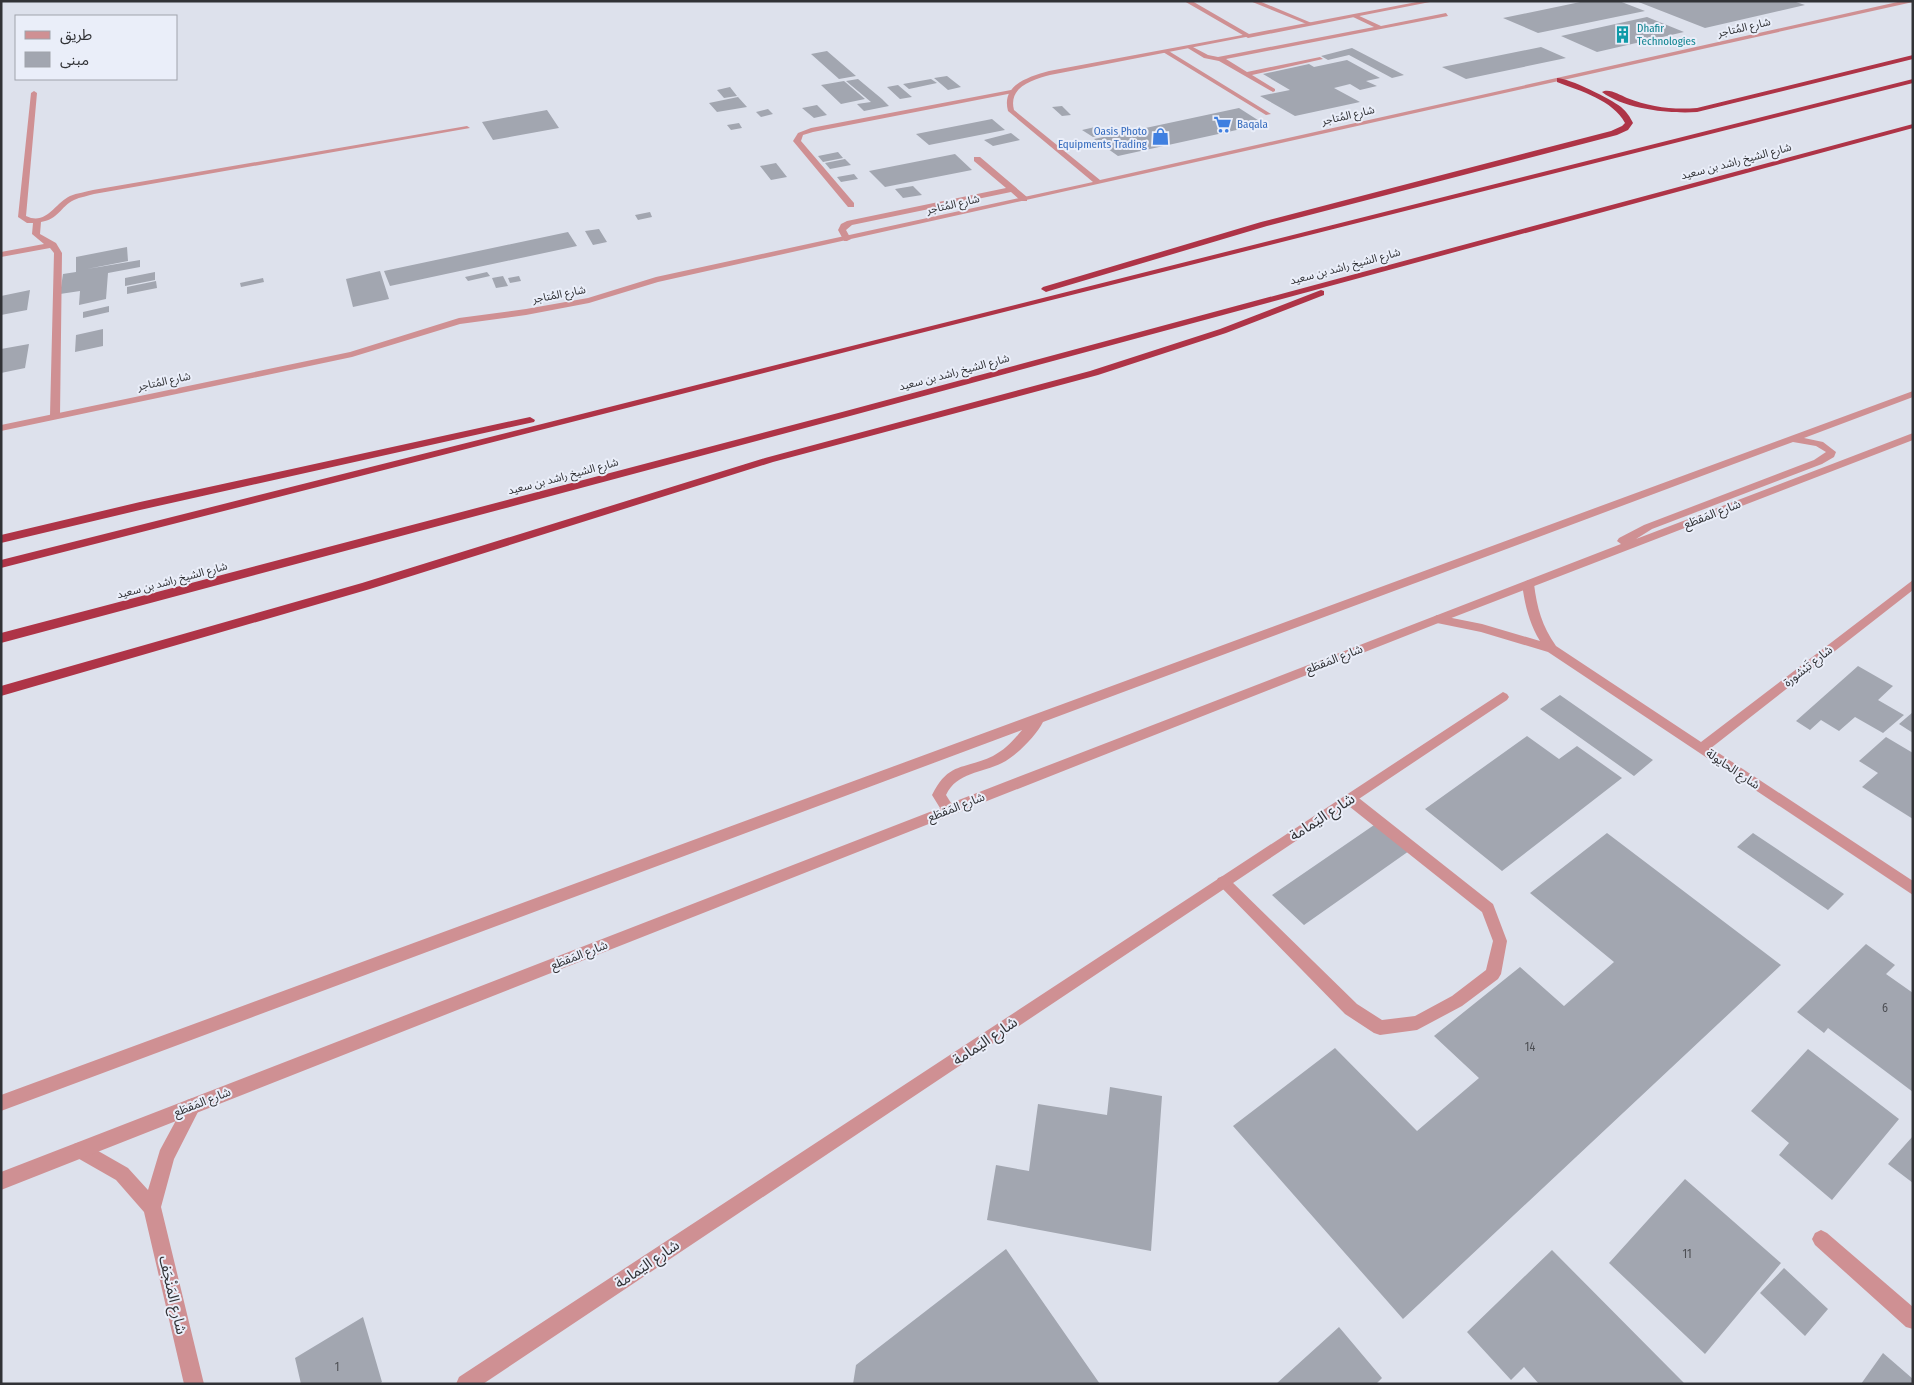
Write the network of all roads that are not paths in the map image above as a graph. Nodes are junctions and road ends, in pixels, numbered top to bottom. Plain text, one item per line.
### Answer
1 (1187, 1) edge
2 (1253, 1) edge
3 (1432, 1) edge
4 (1911, 1) edge
5 (1446, 14) dead end
6 (1355, 16) junction
7 (1311, 24) junction
8 (1380, 28) junction
9 (1390, 32) dead end
10 (1248, 36) junction
11 (1189, 47) junction
12 (1165, 51) junction
13 (1913, 57) edge
14 (1222, 59) junction
15 (1320, 59) dead end
16 (1247, 74) junction
17 (1573, 77) junction
18 (1560, 80) junction
19 (1913, 81) edge
20 (1273, 90) dead end
21 (1011, 92) junction
22 (34, 93) dead end
23 (1268, 114) dead end
24 (1913, 126) edge
25 (467, 128) dead end
26 (978, 159) dead end
27 (1099, 183) junction
28 (1012, 189) junction
29 (1024, 199) junction
30 (851, 205) dead end
31 (37, 221) junction
32 (847, 239) junction
33 (53, 245) junction
34 (1, 255) edge
35 (1370, 272) junction
36 (869, 343) junction
37 (797, 362) junction
38 (1913, 394) edge
39 (55, 416) junction
40 (1, 428) edge
41 (1913, 436) edge
42 (1790, 440) junction
43 (1, 539) edge
44 (1584, 563) junction
45 (1, 564) edge
46 (1528, 584) junction
47 (1913, 584) edge
48 (1437, 619) junction
49 (1, 638) edge
50 (1552, 649) junction
51 (1, 691) edge
52 (1503, 697) dead end
53 (1040, 718) junction
54 (1702, 748) junction
55 (1350, 799) junction
56 (948, 810) junction
57 (1224, 882) junction
58 (1913, 889) edge
59 (1, 1103) edge
60 (193, 1106) junction
61 (80, 1150) junction
62 (1, 1181) edge
63 (152, 1206) junction
64 (1821, 1239) dead end
65 (1913, 1320) edge
66 (194, 1384) edge
67 (466, 1384) edge

1 - 10 street
2 - 7 street
3 - 6 street
4 - 17 street, شارع المُتاجر
5 - 8 street
6 - 7 street
6 - 8 street
7 - 10 street
8 - 9 street
8 - 14 street
10 - 11 street
11 - 12 street
11 - 14 street
12 - 21 street
12 - 23 street
13 - 17 highway
14 - 16 street
15 - 16 street
16 - 20 street
17 - 18 street, شارع المُتاجر
18 - 27 street, شارع المُتاجر
18 - 36 highway
19 - 36 highway
21 - 27 street
21 - 30 street
22 - 31 street
24 - 35 highway, شارع الشيخ راشد بن سعيد
25 - 31 street
26 - 28 street
27 - 29 street, شارع المُتاجر
28 - 29 street
28 - 32 street
29 - 32 street, شارع المُتاجر
31 - 33 street
32 - 39 street, شارع المُتاجر
33 - 34 street
33 - 39 street
35 - 49 highway, شارع الشيخ راشد بن سعيد
35 - 51 highway
36 - 37 highway
37 - 43 highway
37 - 45 highway
38 - 42 street
39 - 40 street, شارع المُتاجر
41 - 44 street, شارع المَقطَع
42 - 44 street
42 - 53 street
44 - 46 street, شارع المَقطَع
46 - 48 street, شارع المَقطَع
46 - 50 street, شارع الحايولة
47 - 54 street, شارع تَبْشورة
48 - 50 street, شارع الحايولة
48 - 56 street, شارع المَقطَع
50 - 54 street, شارع الحايولة
52 - 55 street, شارع اليَمامة
53 - 56 street
53 - 59 street
54 - 58 street, شارع الحايولة
55 - 57 street, شارع اليَمامة
55 - 57 street
56 - 60 street, شارع المَقطَع
57 - 67 street, شارع اليَمامة
60 - 61 street, شارع المَقطَع
60 - 63 street, شارع المَنْجَف
61 - 62 street, شارع المَقطَع
61 - 63 street, شارع المَنْجَف
63 - 66 street, شارع المَنْجَف
64 - 65 street

